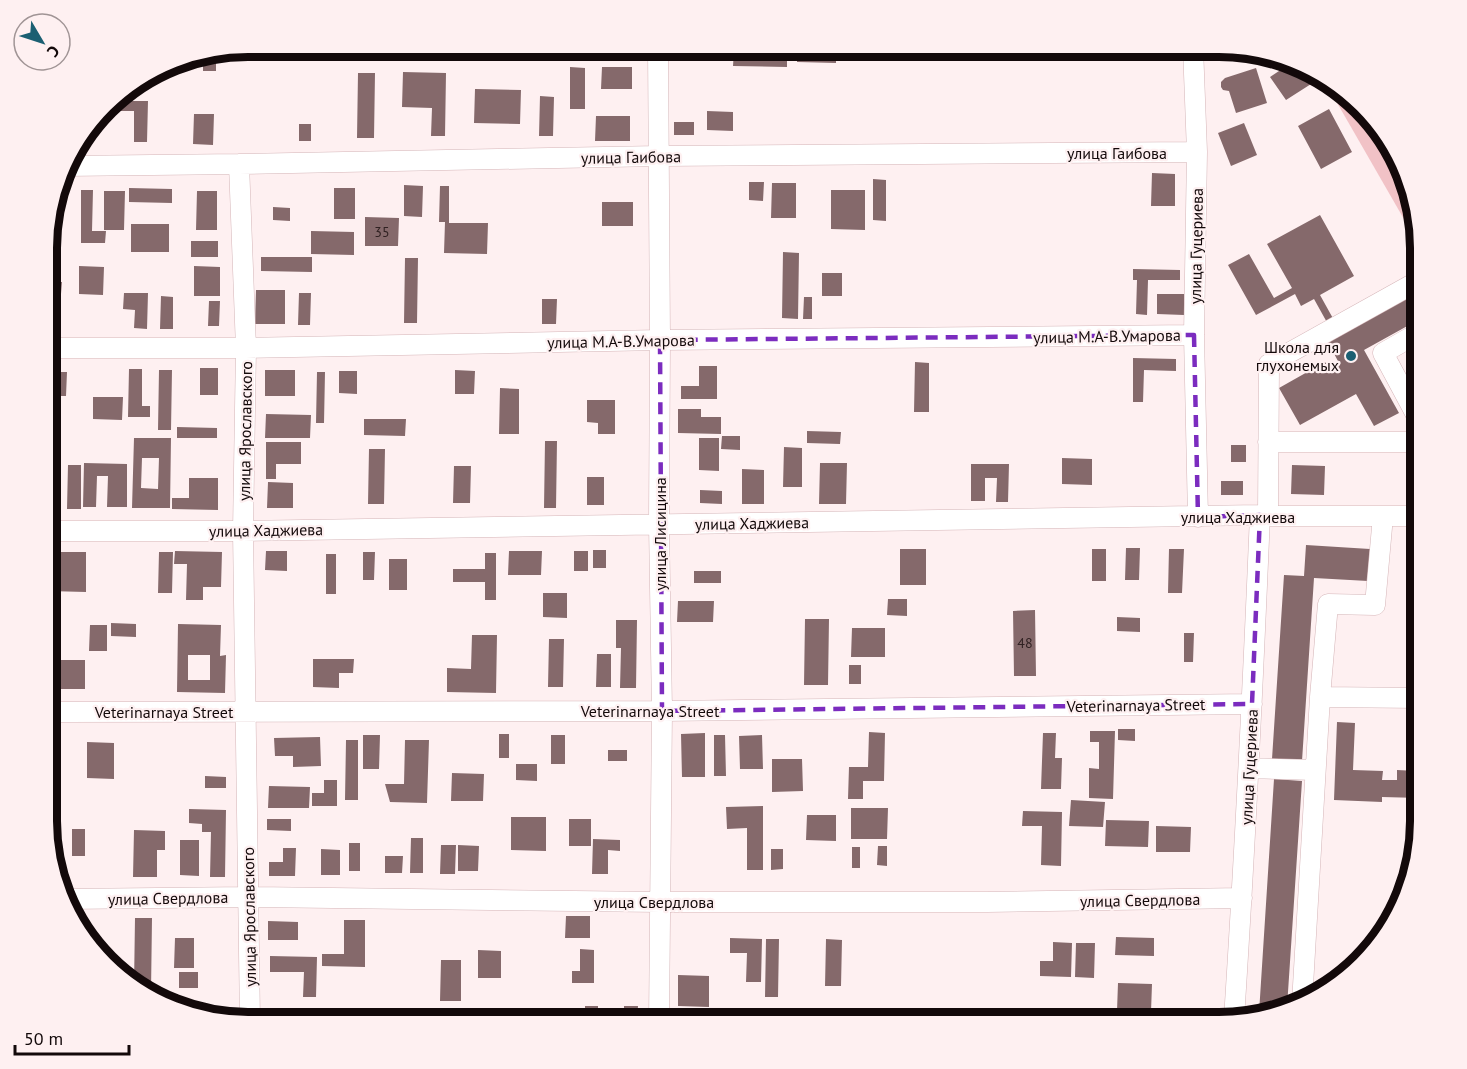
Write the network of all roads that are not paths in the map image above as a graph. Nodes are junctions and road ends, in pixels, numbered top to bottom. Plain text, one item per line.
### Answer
1 (658, 57) edge
2 (1193, 57) edge
3 (1197, 152) junction
4 (659, 156) junction
5 (239, 164) junction
6 (76, 166) edge
7 (1410, 286) edge
8 (1194, 335) junction
9 (1410, 338) edge
10 (660, 340) junction
11 (57, 348) edge
12 (246, 348) junction
13 (1410, 403) edge
14 (1268, 442) junction
15 (1410, 442) edge
16 (1410, 512) edge
17 (1264, 516) junction
18 (1383, 516) junction
19 (1198, 517) junction
20 (659, 524) junction
21 (57, 531) edge
22 (243, 531) junction
23 (1320, 697) junction
24 (1410, 698) edge
25 (1252, 704) junction
26 (662, 711) junction
27 (57, 712) edge
28 (246, 712) junction
29 (1249, 768) junction
30 (1315, 770) junction
31 (248, 897) junction
32 (1242, 898) junction
33 (74, 899) edge
34 (661, 902) junction
35 (1303, 992) edge
36 (1234, 1011) edge
37 (250, 1012) edge
38 (659, 1012) edge

1 - 4 street, улица Лисицина
2 - 3 street, улица Гуцериева
3 - 4 street, улица Гаибова
3 - 8 street, улица Гуцериева
4 - 5 street, улица Гаибова
4 - 10 street, улица Лисицина
5 - 6 street, улица Гаибова
5 - 12 street, улица Ярославского
7 - 14 street, улица Гуцериева
8 - 10 street, улица М.А-В.Умарова
8 - 19 street, улица Гуцериева
9 - 13 street
10 - 12 street, улица М.А-В.Умарова
10 - 20 street, улица Лисицина
11 - 12 street, улица М.А-В.Умарова
12 - 22 street, улица Ярославского
14 - 15 street
14 - 17 street, улица Гуцериева
16 - 18 street, улица Хаджиева
17 - 18 street, улица Хаджиева
17 - 19 street, улица Хаджиева
17 - 25 street, улица Гуцериева
18 - 23 street
19 - 20 street, улица Хаджиева
20 - 22 street, улица Хаджиева
20 - 26 street, улица Лисицина
21 - 22 street, улица Хаджиева
22 - 28 street, улица Ярославского
23 - 24 street
23 - 30 street
25 - 26 street, Veterinarnaya Street
25 - 29 street, улица Гуцериева
26 - 28 street, Veterinarnaya Street
26 - 34 street, улица Лисицина
27 - 28 street, Veterinarnaya Street
28 - 31 street, улица Ярославского
29 - 30 street
29 - 32 street, улица Гуцериева
30 - 35 street
31 - 33 street, улица Свердлова
31 - 34 street, улица Свердлова
31 - 37 street, улица Ярославского
32 - 34 street, улица Свердлова
32 - 36 street, улица Гуцериева
34 - 38 street, улица Лисицина

